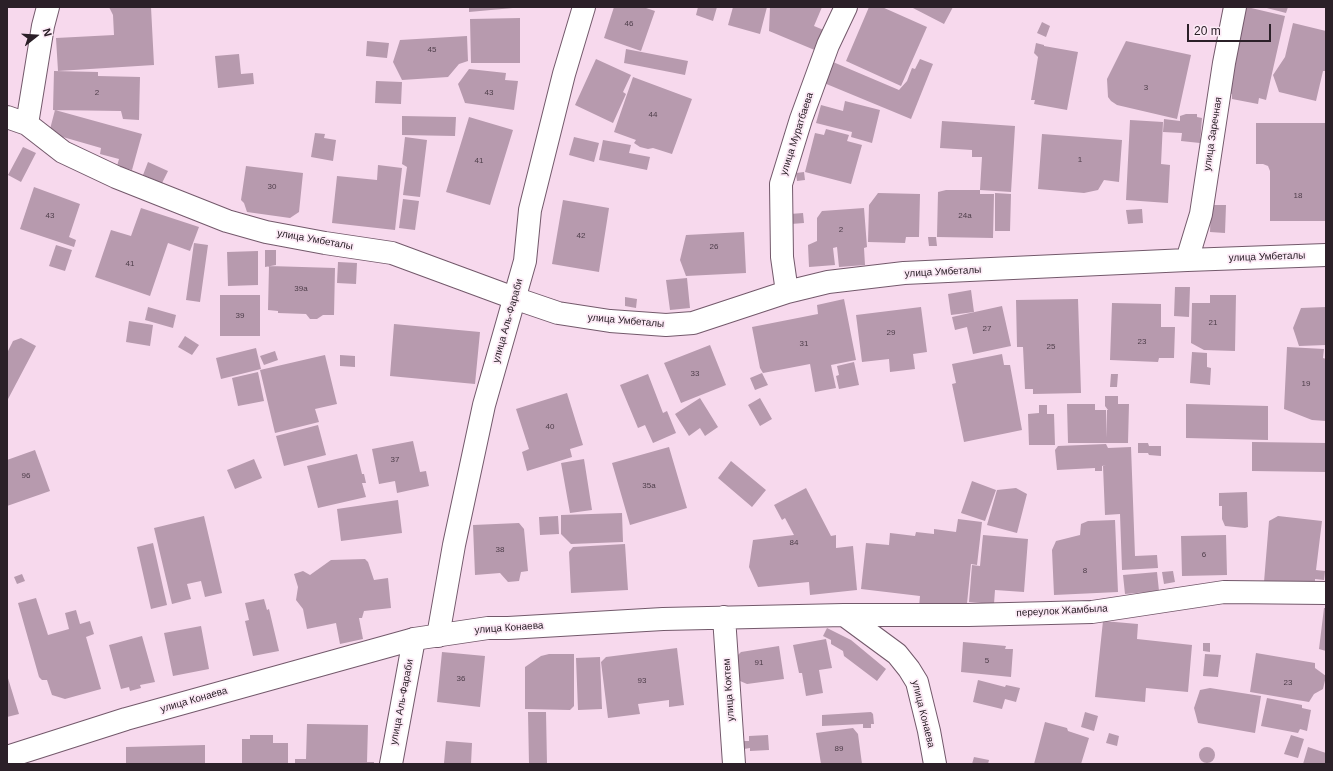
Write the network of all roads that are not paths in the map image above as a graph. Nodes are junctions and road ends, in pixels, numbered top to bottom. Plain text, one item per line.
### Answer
1 (48, 7) edge
2 (584, 7) edge
3 (846, 7) edge
4 (1235, 7) edge
5 (17, 120) edge
6 (1326, 255) edge
7 (1187, 260) junction
8 (787, 292) junction
9 (514, 298) junction
10 (1326, 593) edge
11 (844, 615) junction
12 (724, 617) junction
13 (438, 636) junction
14 (414, 639) junction
15 (7, 757) edge
16 (390, 764) edge
17 (734, 764) edge
18 (935, 764) edge

1 - 5 street
2 - 9 street, улица Аль-Фараби
3 - 8 street, улица Муратбаева
4 - 7 street, улица Заречная
5 - 9 street, улица Умбеталы
6 - 7 street, улица Умбеталы
7 - 8 street, улица Умбеталы
8 - 9 street, улица Умбеталы
9 - 13 street, улица Аль-Фараби
10 - 11 street, переулок Жамбыла
11 - 12 street, улица Конаева
11 - 18 street, улица Конаева
12 - 13 street, улица Конаева
12 - 17 street, улица Коктем
13 - 14 street, улица Конаева
14 - 15 street, улица Конаева
14 - 16 street, улица Аль-Фараби

